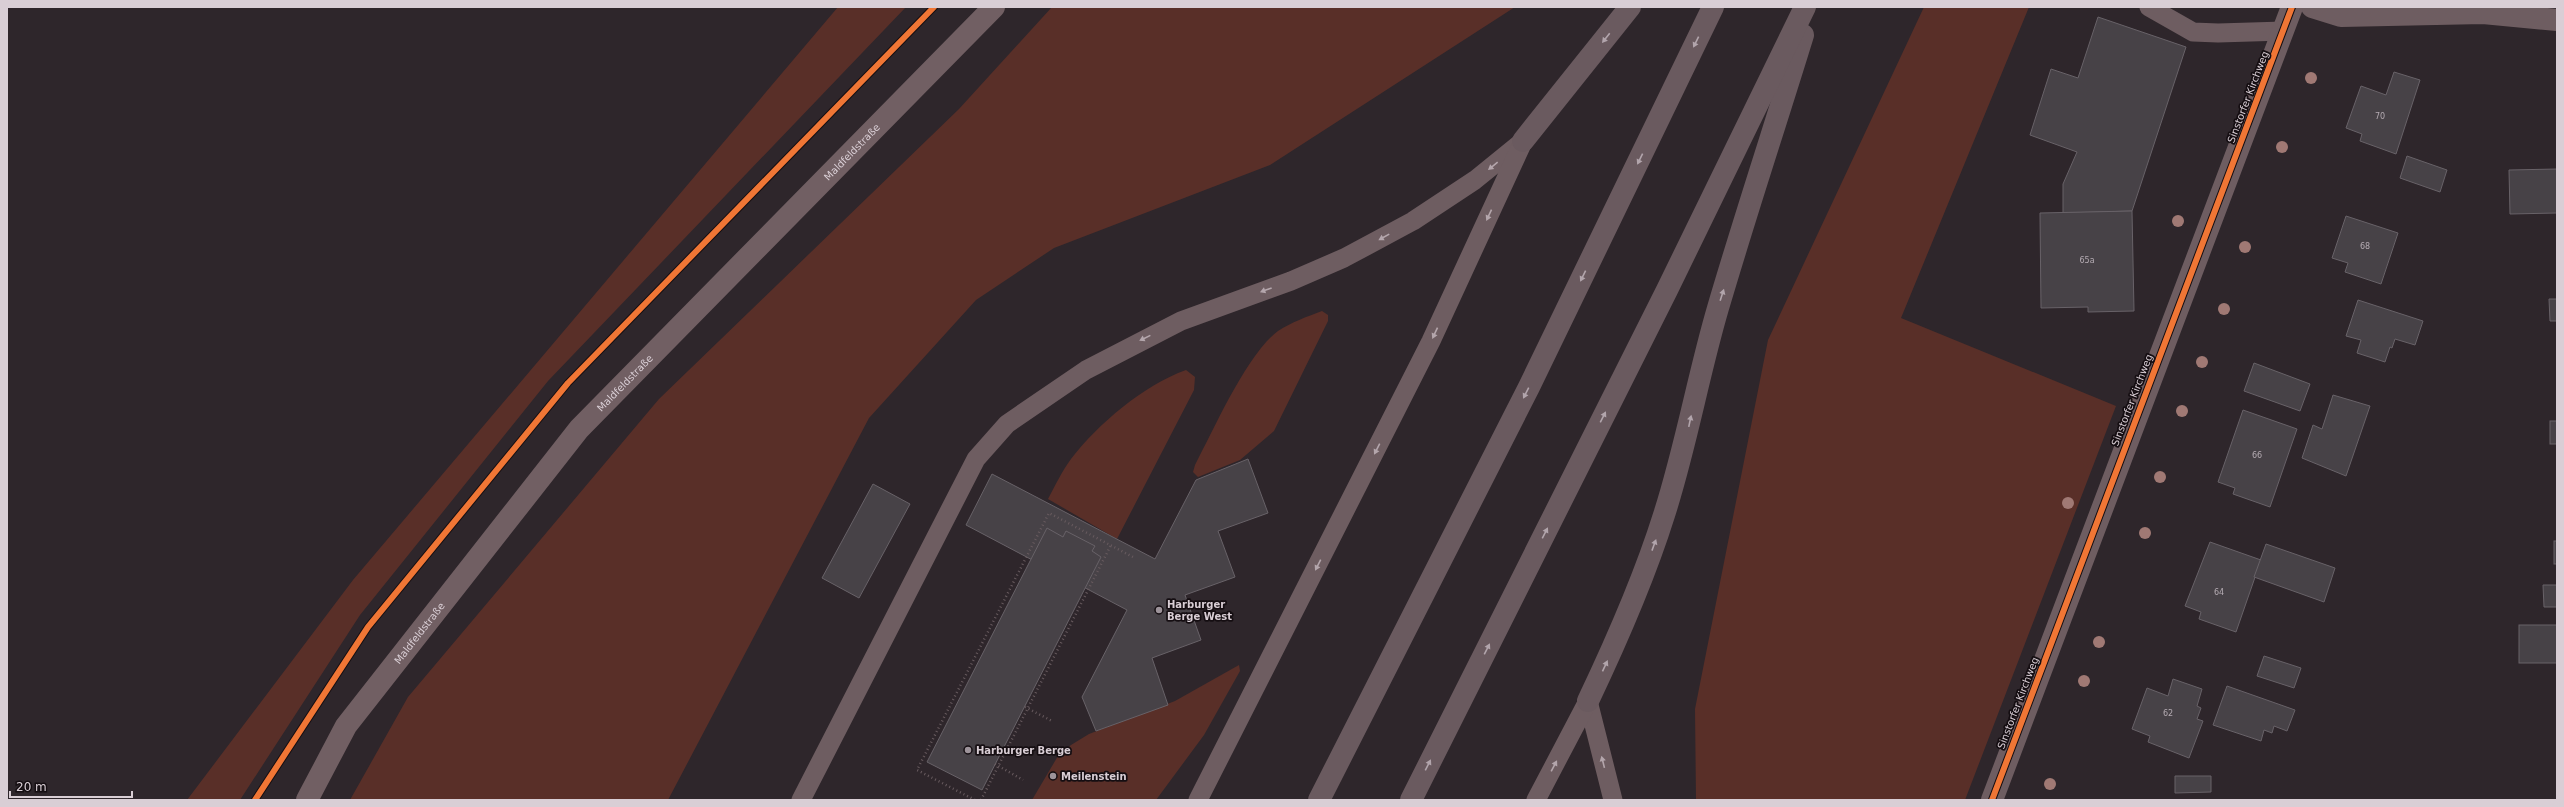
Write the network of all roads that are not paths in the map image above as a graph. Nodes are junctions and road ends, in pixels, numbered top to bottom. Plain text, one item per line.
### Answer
1 (994, 7) edge
2 (1630, 7) edge
3 (1713, 7) edge
4 (1805, 7) edge
5 (1812, 7) edge
6 (2149, 7) edge
7 (2292, 7) edge
8 (2312, 7) edge
9 (2557, 20) edge
10 (2284, 31) junction
11 (1523, 141) junction
12 (1588, 701) junction
13 (306, 800) edge
14 (801, 800) edge
15 (1198, 800) edge
16 (1319, 800) edge
17 (1411, 800) edge
18 (1536, 800) edge
19 (1613, 800) edge
20 (1992, 800) edge

1 - 13 main road, Maldfeldstraße
2 -> 11 highway
3 -> 16 highway
17 -> 4 highway
12 -> 5 highway
6 - 10 lane
7 - 10 street, Sinstorfer Kirchweg
8 - 9 street
10 - 20 street, Sinstorfer Kirchweg
11 -> 14 lane
11 -> 15 lane
18 -> 12 lane
19 -> 12 lane

